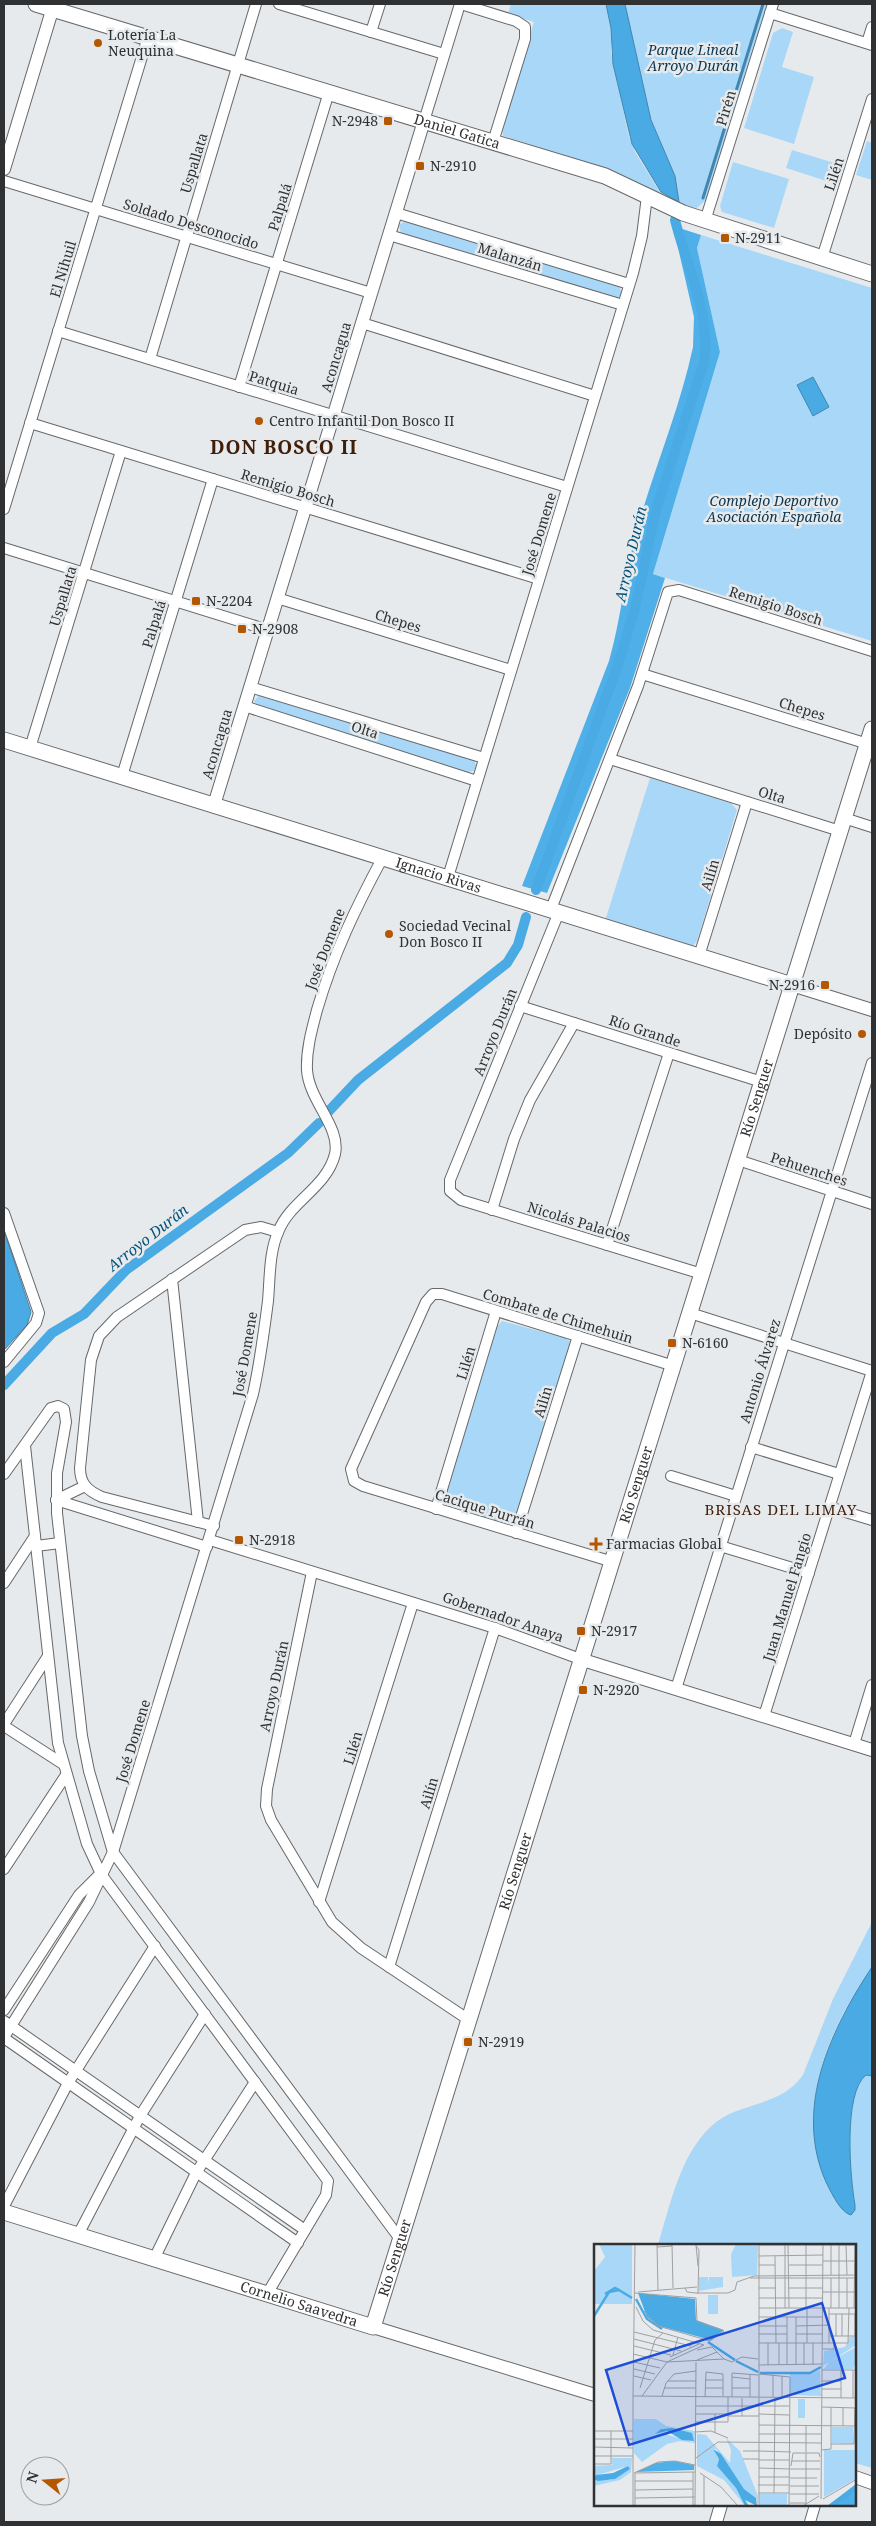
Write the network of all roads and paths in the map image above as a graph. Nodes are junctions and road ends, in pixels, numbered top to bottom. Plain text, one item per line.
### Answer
1 (36, 4) edge
2 (256, 4) edge
3 (279, 4) edge
4 (380, 4) edge
5 (461, 4) edge
6 (53, 6) edge
7 (771, 9) edge
8 (872, 27) edge
9 (371, 32) junction
10 (148, 37) junction
11 (870, 44) edge
12 (444, 54) junction
13 (238, 65) junction
14 (329, 92) junction
15 (872, 99) edge
16 (424, 121) junction
17 (493, 142) junction
18 (4, 169) edge
19 (4, 182) edge
20 (647, 196) junction
21 (95, 209) junction
22 (396, 213) junction
23 (705, 221) junction
24 (389, 235) junction
25 (186, 237) junction
26 (822, 258) junction
27 (277, 264) junction
28 (872, 274) edge
29 (629, 284) junction
30 (371, 293) junction
31 (623, 305) junction
32 (362, 323) junction
33 (58, 331) junction
34 (150, 359) junction
35 (239, 387) junction
36 (595, 396) junction
37 (334, 415) junction
38 (30, 423) junction
39 (122, 451) junction
40 (213, 479) junction
41 (567, 487) junction
42 (305, 507) junction
43 (4, 509) edge
44 (4, 548) edge
45 (84, 573) junction
46 (539, 579) junction
47 (671, 590) joint
48 (277, 598) junction
49 (175, 602) junction
50 (268, 630) junction
51 (872, 651) edge
52 (511, 670) junction
53 (642, 674) junction
54 (250, 686) junction
55 (244, 706) junction
56 (872, 728) edge
57 (4, 740) edge
58 (868, 744) junction
59 (30, 748) junction
60 (484, 758) junction
61 (610, 759) junction
62 (122, 776) junction
63 (477, 780) junction
64 (747, 802) junction
65 (214, 805) junction
66 (842, 825) junction
67 (872, 827) edge
68 (383, 857) junction
69 (448, 877) junction
70 (555, 910) junction
71 (698, 956) junction
72 (792, 985) junction
73 (520, 1006) junction
74 (872, 1010) edge
75 (574, 1023) junction
76 (669, 1053) junction
77 (872, 1063) edge
78 (762, 1082) junction
79 (738, 1160) junction
80 (832, 1190) junction
81 (450, 1191) joint
82 (872, 1204) edge
83 (492, 1210) junction
84 (4, 1213) edge
85 (278, 1232) junction
86 (607, 1245) junction
87 (702, 1274) junction
88 (172, 1280) junction
89 (496, 1311) junction
90 (690, 1313) junction
91 (578, 1336) junction
92 (783, 1343) junction
93 (4, 1362) edge
94 (674, 1366) junction
95 (872, 1371) edge
96 (25, 1446) junction
97 (751, 1447) junction
98 (4, 1474) edge
99 (839, 1474) junction
100 (671, 1476) dead end
101 (351, 1478) joint
102 (85, 1486) junction
103 (736, 1496) junction
104 (56, 1500) junction
105 (829, 1506) junction
106 (436, 1509) junction
107 (872, 1520) edge
108 (198, 1522) junction
109 (214, 1526) junction
110 (516, 1533) junction
111 (35, 1541) junction
112 (60, 1543) junction
113 (208, 1543) junction
114 (720, 1546) junction
115 (613, 1562) junction
116 (312, 1572) junction
117 (809, 1573) junction
118 (4, 1583) edge
119 (412, 1603) junction
120 (495, 1628) junction
121 (48, 1656) junction
122 (583, 1660) junction
123 (872, 1685) edge
124 (676, 1689) junction
125 (764, 1716) junction
126 (4, 1725) edge
127 (854, 1744) junction
128 (872, 1750) edge
129 (63, 1764) junction
130 (66, 1775) junction
131 (113, 1852) junction
132 (4, 1869) edge
133 (101, 1874) junction
134 (319, 1902) junction
135 (155, 1946) junction
136 (389, 1967) junction
137 (4, 2010) edge
138 (205, 2014) junction
139 (469, 2020) junction
140 (7, 2024) edge
141 (4, 2038) edge
142 (75, 2070) junction
143 (256, 2082) junction
144 (68, 2083) junction
145 (140, 2116) junction
146 (133, 2128) junction
147 (204, 2160) junction
148 (196, 2173) junction
149 (4, 2206) edge
150 (4, 2212) edge
151 (305, 2230) junction
152 (78, 2235) junction
153 (400, 2239) junction
154 (298, 2243) junction
155 (154, 2259) junction
156 (267, 2294) junction
157 (373, 2327) junction
158 (594, 2395) edge
159 (856, 2478) edge
160 (872, 2483) edge
161 (721, 2506) edge
162 (815, 2506) edge
163 (716, 2522) edge
164 (810, 2522) edge

1 - 6 main road, Daniel Gatica
2 - 13 street, Uspallata
3 - 9 street
4 - 9 street
5 - 12 street, Aconcagua
5 - 17 street
6 - 10 main road, Daniel Gatica
6 - 18 street
7 - 11 street
7 - 23 street, Pirén
8 - 11 street
9 - 12 street
10 - 13 main road, Daniel Gatica
10 - 21 street, El Nihuil
12 - 16 street, Aconcagua
13 - 14 main road, Daniel Gatica
13 - 25 street, Uspallata
14 - 16 main road, Daniel Gatica
14 - 27 street, Palpalá
15 - 26 street, Lilén
16 - 17 main road, Daniel Gatica
16 - 22 street, Aconcagua
17 - 20 main road, Daniel Gatica
19 - 21 street, Soldado Desconocido
20 - 23 main road, Daniel Gatica
20 - 29 street, José Domene
21 - 25 street, Soldado Desconocido
21 - 33 street, El Nihuil
22 - 24 street, Aconcagua
22 - 29 street, Malanzán
23 - 26 main road, Daniel Gatica
24 - 30 street, Aconcagua
24 - 31 street, Malanzán
25 - 27 street, Soldado Desconocido
25 - 34 street, Uspallata
26 - 28 main road, Daniel Gatica
27 - 30 street, Soldado Desconocido
27 - 35 street, Palpalá
29 - 31 street, José Domene
30 - 32 street, Aconcagua
31 - 36 street, José Domene
32 - 36 street
32 - 37 street, Aconcagua
33 - 34 street, Patquia
33 - 38 street, El Nihuil
34 - 35 street, Patquia
35 - 37 street, Patquia
36 - 41 street, José Domene
37 - 41 street, Patquia
37 - 42 street, Aconcagua
38 - 39 street, Remigio Bosch
38 - 43 street, El Nihuil
39 - 40 street, Remigio Bosch
39 - 45 street, Uspallata
40 - 42 street, Remigio Bosch
40 - 49 street, Palpalá
41 - 46 street, José Domene
42 - 46 street, Remigio Bosch
42 - 48 street, Aconcagua
44 - 45 street
45 - 49 street
45 - 59 street, Uspallata
46 - 52 street, José Domene
47 - 51 street, Remigio Bosch
47 - 53 street, Arroyo Durán
48 - 50 street, Aconcagua
48 - 52 street, Chepes
49 - 50 street
49 - 62 street, Palpalá
50 - 54 street, Aconcagua
52 - 60 street, José Domene
53 - 58 street, Chepes
53 - 61 street, Arroyo Durán
54 - 55 street, Aconcagua
54 - 60 street, Olta
55 - 63 street, Olta
55 - 65 street, Aconcagua
56 - 58 main road, Río Senguer
57 - 59 main road, Ignacio Rivas
58 - 66 main road, Río Senguer
59 - 62 main road, Ignacio Rivas
60 - 63 street, José Domene
61 - 64 street, Olta
61 - 70 street, Arroyo Durán
62 - 65 main road, Ignacio Rivas
63 - 69 street, José Domene
64 - 66 street, Olta
64 - 71 street, Ailín
65 - 68 main road, Ignacio Rivas
66 - 67 street, Olta
66 - 72 main road, Río Senguer
68 - 69 main road, Ignacio Rivas
68 - 85 street, José Domene
69 - 70 main road, Ignacio Rivas
70 - 71 main road, Ignacio Rivas
70 - 73 street, Arroyo Durán
71 - 72 main road, Ignacio Rivas
72 - 74 street, Ignacio Rivas
72 - 78 main road, Río Senguer
73 - 75 street, Río Grande
73 - 81 street, Arroyo Durán
75 - 76 street, Río Grande
75 - 83 street
76 - 78 street, Río Grande
76 - 86 street
77 - 80 street, Antonio Álvarez
78 - 79 main road, Río Senguer
79 - 80 street, Pehuenches
79 - 87 main road, Río Senguer
80 - 82 street, Pehuenches
80 - 92 street, Antonio Álvarez
81 - 83 street, Nicolás Palacios
83 - 86 street, Nicolás Palacios
84 - 93 street
85 - 88 street
85 - 109 street, José Domene
86 - 87 street, Nicolás Palacios
87 - 90 main road, Río Senguer
88 - 102 street
88 - 108 street
89 - 91 street, Combate de Chimehuin
89 - 101 street, Combate de Chimehuin
89 - 106 street, Lilén
90 - 92 street
90 - 94 main road, Río Senguer
91 - 94 street, Combate de Chimehuin
91 - 110 street, Ailín
92 - 95 street
92 - 97 street, Antonio Álvarez
94 - 115 main road, Río Senguer
95 - 99 street, Juan Manuel Fangio
96 - 98 street
96 - 104 street
96 - 111 street
97 - 99 street
97 - 103 street, Antonio Álvarez
99 - 105 street, Juan Manuel Fangio
100 - 103 street
101 - 106 street, Cacique Purrán
102 - 104 street
102 - 108 street
103 - 114 street, Antonio Álvarez
104 - 112 street
104 - 113 street, Gobernador Anaya
105 - 107 street
105 - 117 street, Juan Manuel Fangio
106 - 110 street, Cacique Purrán
108 - 109 street
109 - 113 street, José Domene
110 - 115 street, Cacique Purrán
111 - 112 street
111 - 118 street
111 - 121 street
112 - 131 street
113 - 116 street, Gobernador Anaya
113 - 131 street, José Domene
114 - 117 street
114 - 124 street, Antonio Álvarez
115 - 122 main road, Río Senguer
116 - 119 street, Gobernador Anaya
116 - 134 street, Arroyo Durán
117 - 125 street, Juan Manuel Fangio
119 - 120 street, Gobernador Anaya
119 - 134 street, Lilén
120 - 122 street, Gobernador Anaya
120 - 136 street, Ailín
121 - 126 street
121 - 129 street
122 - 124 street, Gobernador Anaya
122 - 139 main road, Río Senguer
123 - 127 street
124 - 125 street, Gobernador Anaya
125 - 127 street, Gobernador Anaya
126 - 129 street
127 - 128 street, Gobernador Anaya
129 - 130 street
130 - 132 street
130 - 133 street
131 - 133 street, José Domene
131 - 153 street
133 - 135 street
133 - 137 street, José Domene
133 - 140 street, José Domene
134 - 136 street
135 - 138 street
135 - 142 street
136 - 139 street
138 - 143 street
138 - 145 street
139 - 153 main road, Río Senguer
140 - 141 street, José Domene
140 - 142 street
141 - 144 street
142 - 144 street
142 - 145 street
143 - 147 street
143 - 151 street
144 - 146 street
144 - 149 street
145 - 146 street
145 - 147 street
146 - 148 street
146 - 152 street
147 - 148 street
147 - 151 street
148 - 154 street
148 - 155 street
150 - 152 main road, Cornelio Saavedra
151 - 154 street
152 - 155 main road, Cornelio Saavedra
153 - 157 main road, Río Senguer
154 - 156 street
155 - 156 main road, Cornelio Saavedra
156 - 157 main road, Cornelio Saavedra
157 - 158 street, Cornelio Saavedra
159 - 160 street
161 - 163 street
162 - 164 street

